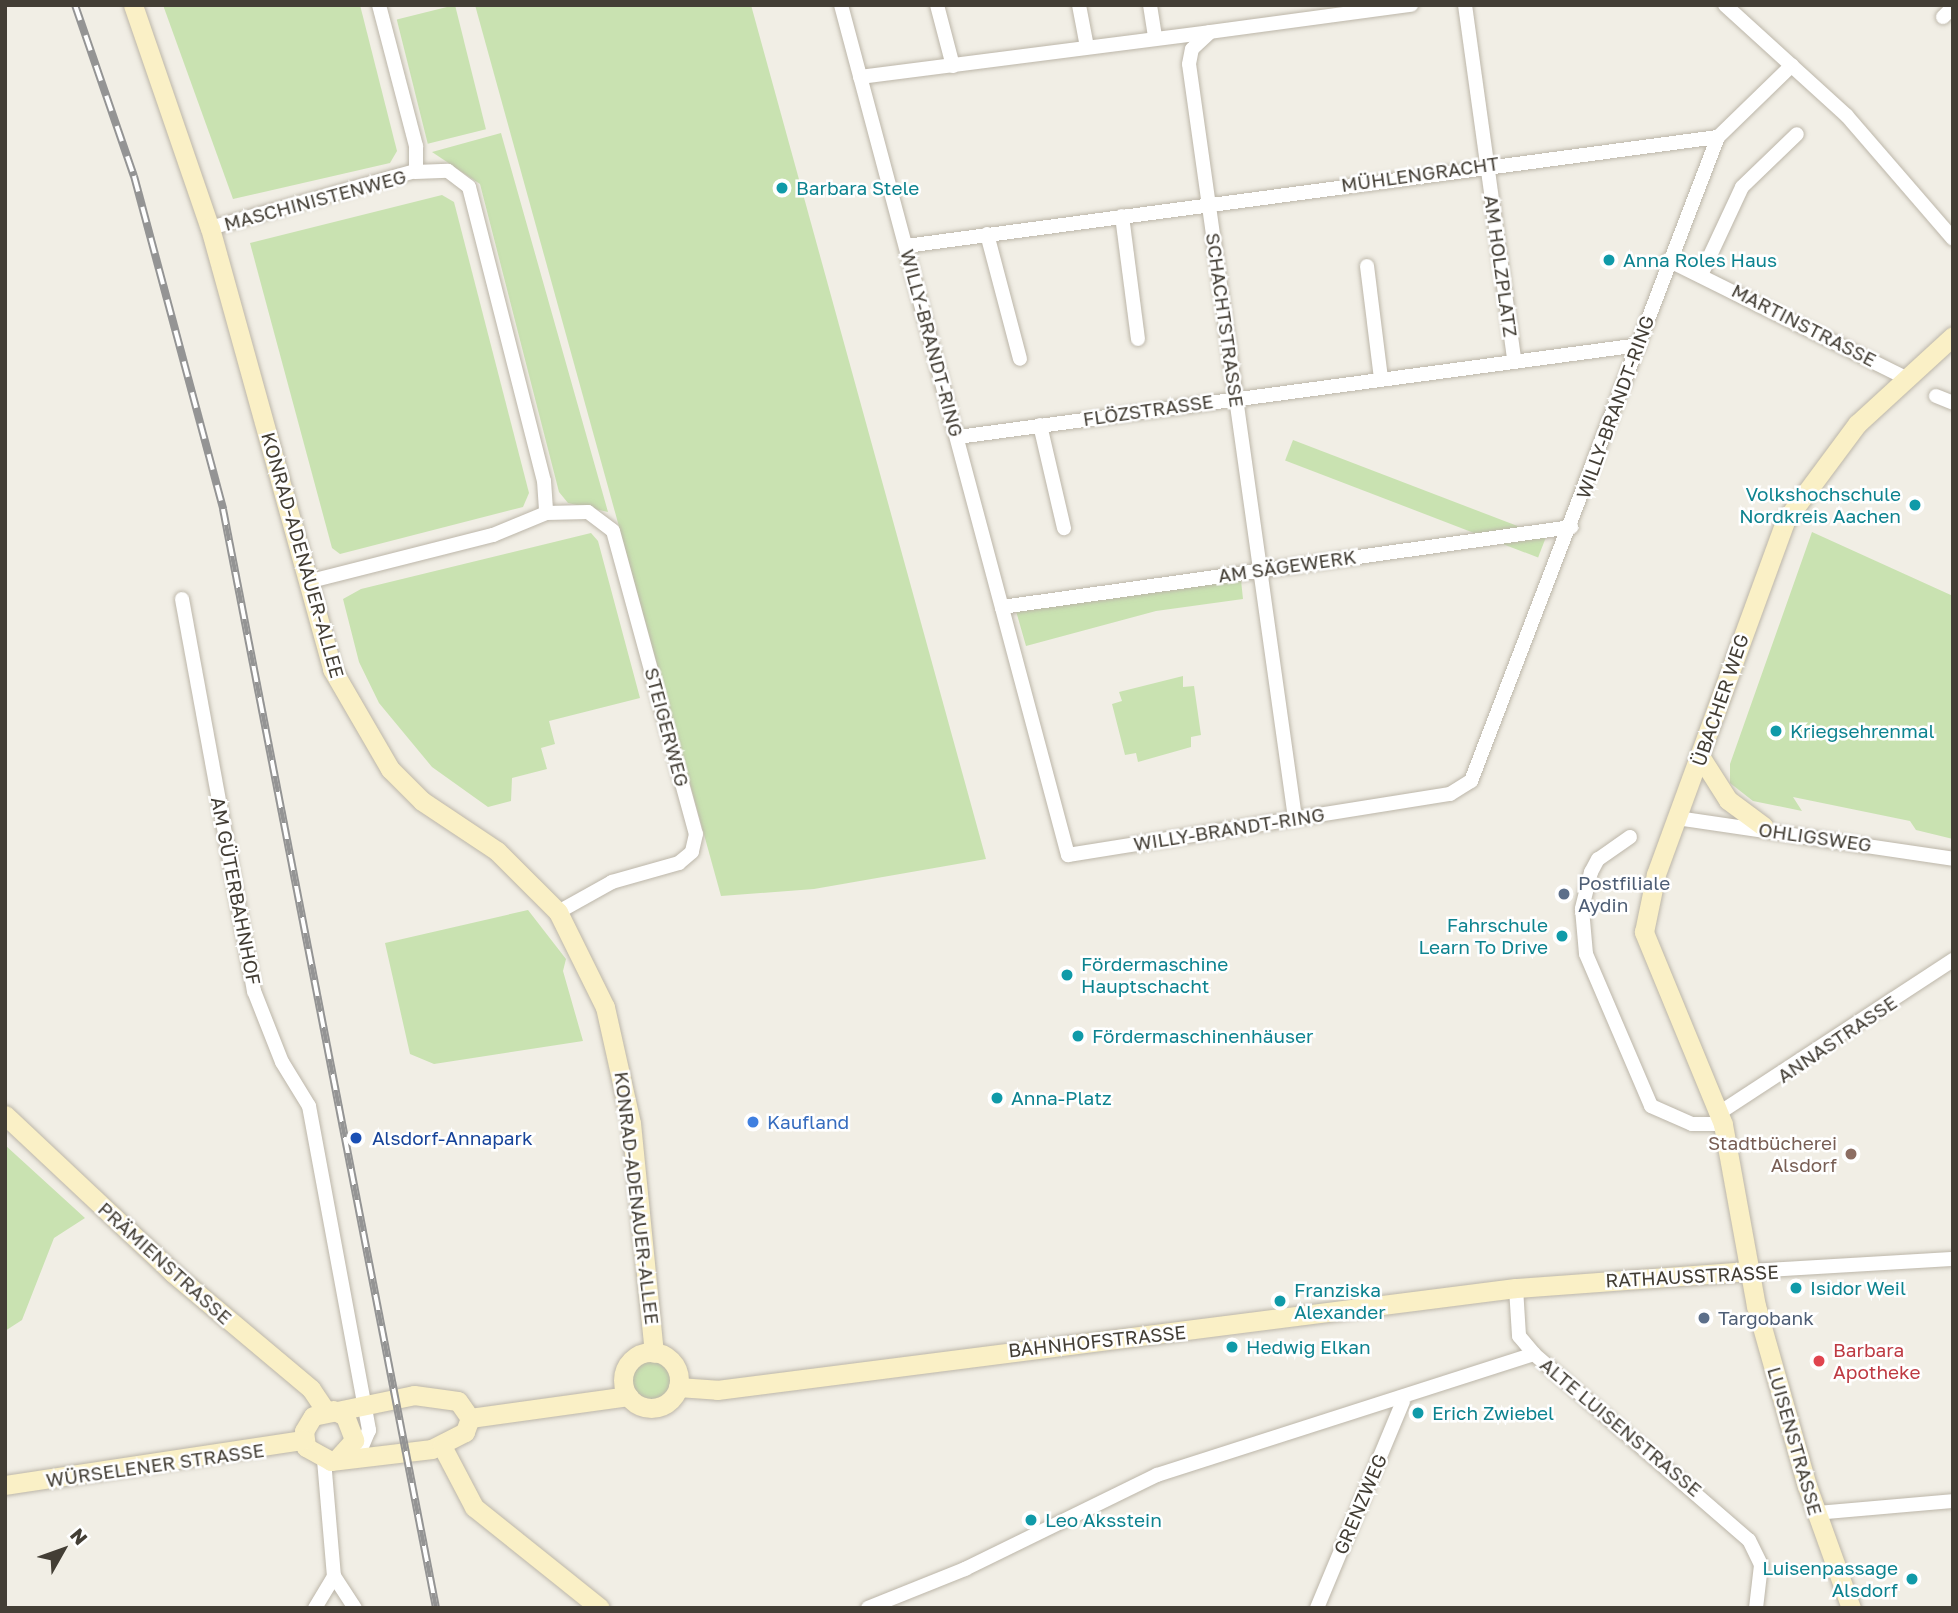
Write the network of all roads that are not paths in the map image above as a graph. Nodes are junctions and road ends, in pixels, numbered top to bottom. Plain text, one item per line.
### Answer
1 (133, 5) edge
2 (379, 5) edge
3 (841, 5) edge
4 (937, 5) edge
5 (1079, 5) edge
6 (1150, 5) edge
7 (1411, 5) edge
8 (1465, 5) edge
9 (1725, 5) edge
10 (1210, 32) junction
11 (1155, 37) junction
12 (1087, 47) junction
13 (953, 65) junction
14 (1793, 65) junction
15 (860, 77) junction
16 (1797, 134) dead end
17 (1718, 137) junction
18 (1487, 164) junction
19 (415, 172) junction
20 (1210, 204) junction
21 (1122, 216) junction
22 (210, 228) junction
23 (987, 234) junction
24 (1953, 239) edge
25 (906, 246) junction
26 (1668, 260) junction
27 (1367, 266) dead end
28 (1702, 275) junction
29 (1953, 336) edge
30 (1138, 339) dead end
31 (1639, 345) junction
32 (1020, 359) dead end
33 (1514, 360) junction
34 (1904, 377) junction
35 (1381, 378) junction
36 (1936, 396) dead end
37 (1236, 398) junction
38 (1953, 403) edge
39 (1040, 425) junction
40 (958, 436) junction
41 (546, 513) junction
42 (1571, 527) junction
43 (1064, 528) dead end
44 (1258, 570) junction
45 (307, 582) junction
46 (182, 599) dead end
47 (1002, 607) junction
48 (1700, 756) junction
49 (1295, 818) junction
50 (1678, 818) junction
51 (1763, 826) junction
52 (1630, 838) dead end
53 (1953, 859) edge
54 (558, 912) junction
55 (1953, 960) edge
56 (5, 1115) edge
57 (1721, 1119) junction
58 (1953, 1259) edge
59 (1749, 1271) junction
60 (1516, 1288) junction
61 (654, 1353) junction
62 (1534, 1354) junction
63 (678, 1387) junction
64 (628, 1396) junction
65 (1403, 1401) junction
66 (366, 1404) junction
67 (329, 1410) junction
68 (470, 1419) junction
69 (304, 1440) junction
70 (442, 1446) junction
71 (339, 1459) junction
72 (5, 1485) edge
73 (1953, 1501) edge
74 (1816, 1513) junction
75 (334, 1576) junction
76 (315, 1608) edge
77 (355, 1608) edge
78 (600, 1608) edge
79 (868, 1608) edge
80 (1317, 1608) edge
81 (1756, 1608) edge
82 (1851, 1608) edge

1 - 22 street, KONRAD-ADENAUER-ALLEE
2 - 19 street, MASCHINISTENWEG
3 - 15 street, WILLY-BRANDT-RING
4 - 13 street
5 - 12 street
6 - 11 street
7 - 10 street
8 - 18 street, AM HOLZPLATZ
9 - 14 street
10 - 11 street
10 - 20 street, SCHACHTSTRASSE
11 - 12 street
12 - 13 street
13 - 15 street
14 - 17 street, WILLY-BRANDT-RING
14 - 24 street
15 - 25 street, WILLY-BRANDT-RING
16 - 28 street
17 - 18 street, MÜHLENGRACHT
17 - 26 street, WILLY-BRANDT-RING
18 - 20 street, MÜHLENGRACHT
18 - 33 street, AM HOLZPLATZ
19 - 22 street, MASCHINISTENWEG
19 - 41 street
20 - 21 street, MÜHLENGRACHT
20 - 37 street, SCHACHTSTRASSE
21 - 23 street, MÜHLENGRACHT
21 - 30 street
22 - 45 street, KONRAD-ADENAUER-ALLEE
23 - 25 street, MÜHLENGRACHT
23 - 32 street
25 - 40 street, WILLY-BRANDT-RING
26 - 28 street, MARTINSTRASSE
26 - 31 street, WILLY-BRANDT-RING
27 - 35 street
28 - 34 street, MARTINSTRASSE
29 - 34 street, ÜBACHER WEG
31 - 33 street, FLÖZSTRASSE
31 - 42 street, WILLY-BRANDT-RING
33 - 35 street, FLÖZSTRASSE
34 - 48 street, ÜBACHER WEG
35 - 37 street, FLÖZSTRASSE
36 - 38 street
37 - 39 street, FLÖZSTRASSE
37 - 44 street, SCHACHTSTRASSE
39 - 40 street, FLÖZSTRASSE
39 - 43 street
40 - 47 street, WILLY-BRANDT-RING
41 - 45 street, STEIGERWEG
41 - 54 street, STEIGERWEG
42 - 44 street, AM SÄGEWERK
42 - 49 street, WILLY-BRANDT-RING
44 - 47 street, AM SÄGEWERK
44 - 49 street, SCHACHTSTRASSE
45 - 54 street, KONRAD-ADENAUER-ALLEE
46 - 66 street, AM GÜTERBAHNHOF
47 - 49 street, WILLY-BRANDT-RING
48 - 50 street, ÜBACHER WEG
48 - 51 street
50 - 51 street, OHLIGSWEG
50 - 57 street, ÜBACHER WEG
51 - 53 street, OHLIGSWEG
52 - 57 street
54 - 61 street, KONRAD-ADENAUER-ALLEE
55 - 57 street, ANNASTRASSE
56 - 67 street, PRÄMIENSTRASSE
57 - 59 street, LUISENSTRASSE
58 - 59 street, RATHAUSSTRASSE
59 - 60 street, RATHAUSSTRASSE
59 - 74 street, LUISENSTRASSE
60 - 62 street, ALTE LUISENSTRASSE
60 - 63 street, BAHNHOFSTRASSE
61 - 63 street
61 - 64 street
62 - 65 street
62 - 81 street, ALTE LUISENSTRASSE
63 - 64 street
64 - 68 street
65 - 79 street
65 - 80 street, GRENZWEG
66 - 67 street
66 - 68 street
66 - 71 street, AM GÜTERBAHNHOF
67 - 69 street
67 - 71 street
68 - 70 street
69 - 71 street
69 - 72 street, WÜRSELENER STRASSE
70 - 71 street
70 - 78 street
71 - 75 street
73 - 74 street
74 - 82 street, LUISENSTRASSE
75 - 76 street
75 - 77 street

